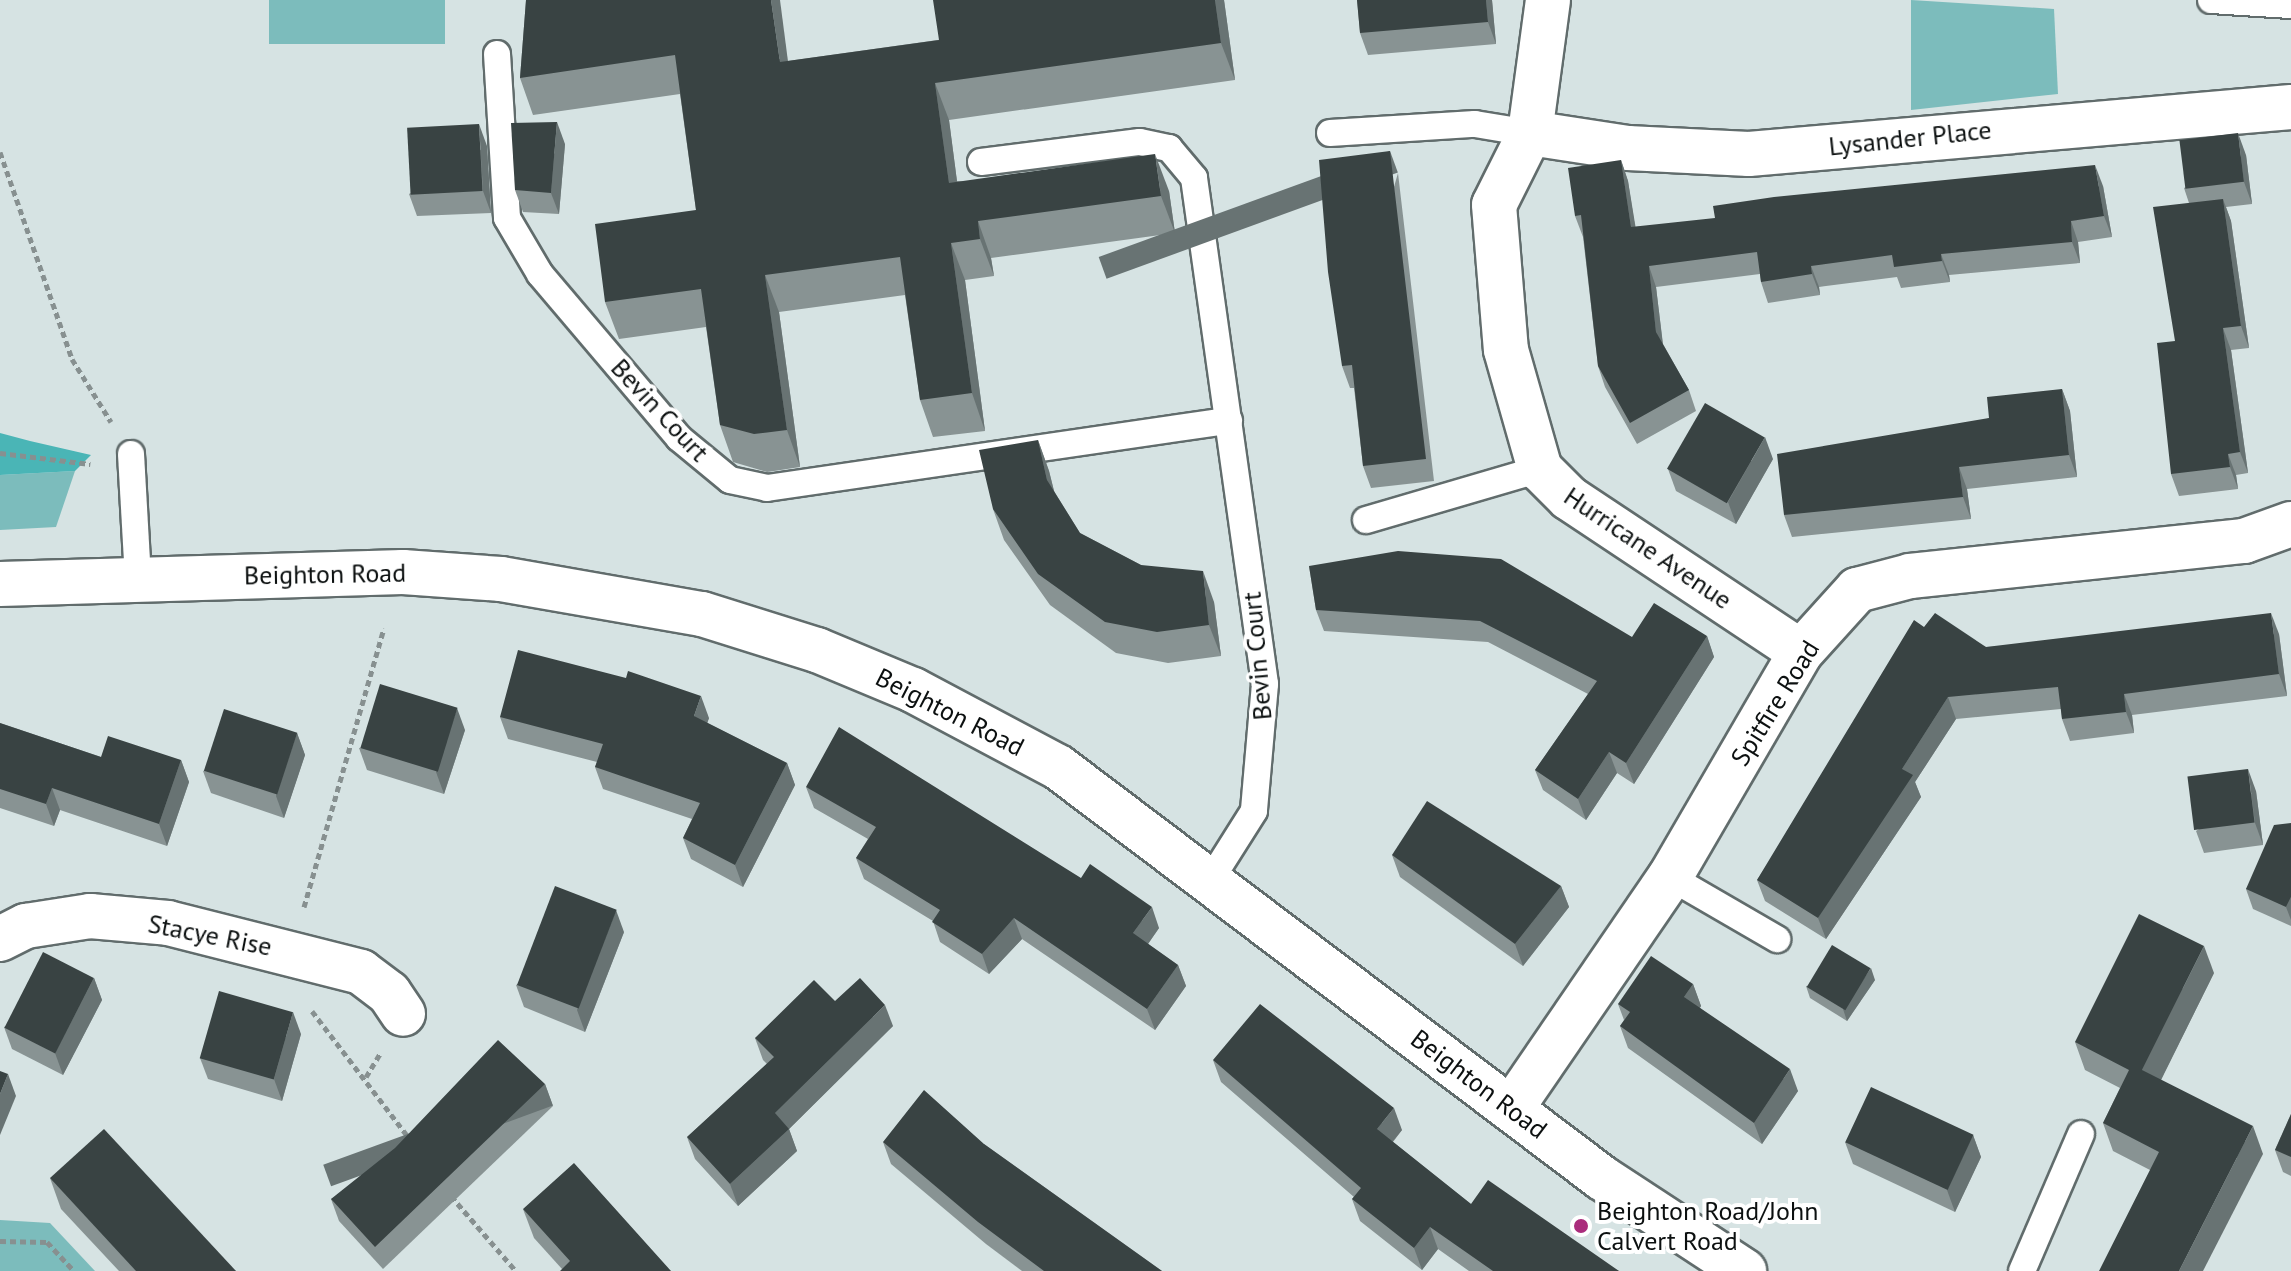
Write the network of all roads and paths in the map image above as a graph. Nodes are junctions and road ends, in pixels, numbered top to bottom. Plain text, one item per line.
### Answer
1 (1548, 0) edge
2 (2211, 0) edge
3 (2291, 5) edge
4 (497, 54) dead end
5 (2291, 107) edge
6 (1330, 133) dead end
7 (1530, 133) junction
8 (0, 152) edge
9 (981, 162) dead end
10 (1229, 421) junction
11 (0, 453) edge
12 (131, 454) joint
13 (92, 465) dead end
14 (1540, 469) junction
15 (1366, 520) dead end
16 (2290, 528) edge
17 (138, 579) junction
18 (0, 584) edge
19 (384, 628) dead end
20 (1801, 652) junction
21 (1670, 877) junction
22 (1211, 879) junction
23 (299, 925) dead end
24 (0, 939) edge
25 (1777, 939) dead end
26 (306, 1003) dead end
27 (403, 1014) dead end
28 (1511, 1109) junction
29 (2081, 1134) dead end
30 (415, 1146) edge
31 (441, 1183) edge
32 (0, 1241) edge
33 (1740, 1270) edge
34 (74, 1271) edge
35 (516, 1271) edge
36 (2022, 1271) edge

1 - 7 street, Hurricane Avenue
2 - 3 lane
4 - 10 lane, Bevin Court
5 - 7 street, Lysander Place
6 - 7 lane
7 - 14 street, Hurricane Avenue
8 - 12 path
9 - 10 lane, Bevin Court
10 - 22 lane, Bevin Court
11 - 13 path
12 - 17 lane
14 - 15 lane
14 - 20 street, Hurricane Avenue
16 - 20 street, Spitfire Road
17 - 18 street, Beighton Road
17 - 22 street, Beighton Road
19 - 23 path
20 - 21 street, Spitfire Road
21 - 25 lane
21 - 28 street, Spitfire Road
22 - 28 street, Beighton Road
24 - 27 street, Stacye Rise
26 - 30 path
28 - 33 street, Beighton Road
29 - 36 lane
31 - 35 path
32 - 34 path

